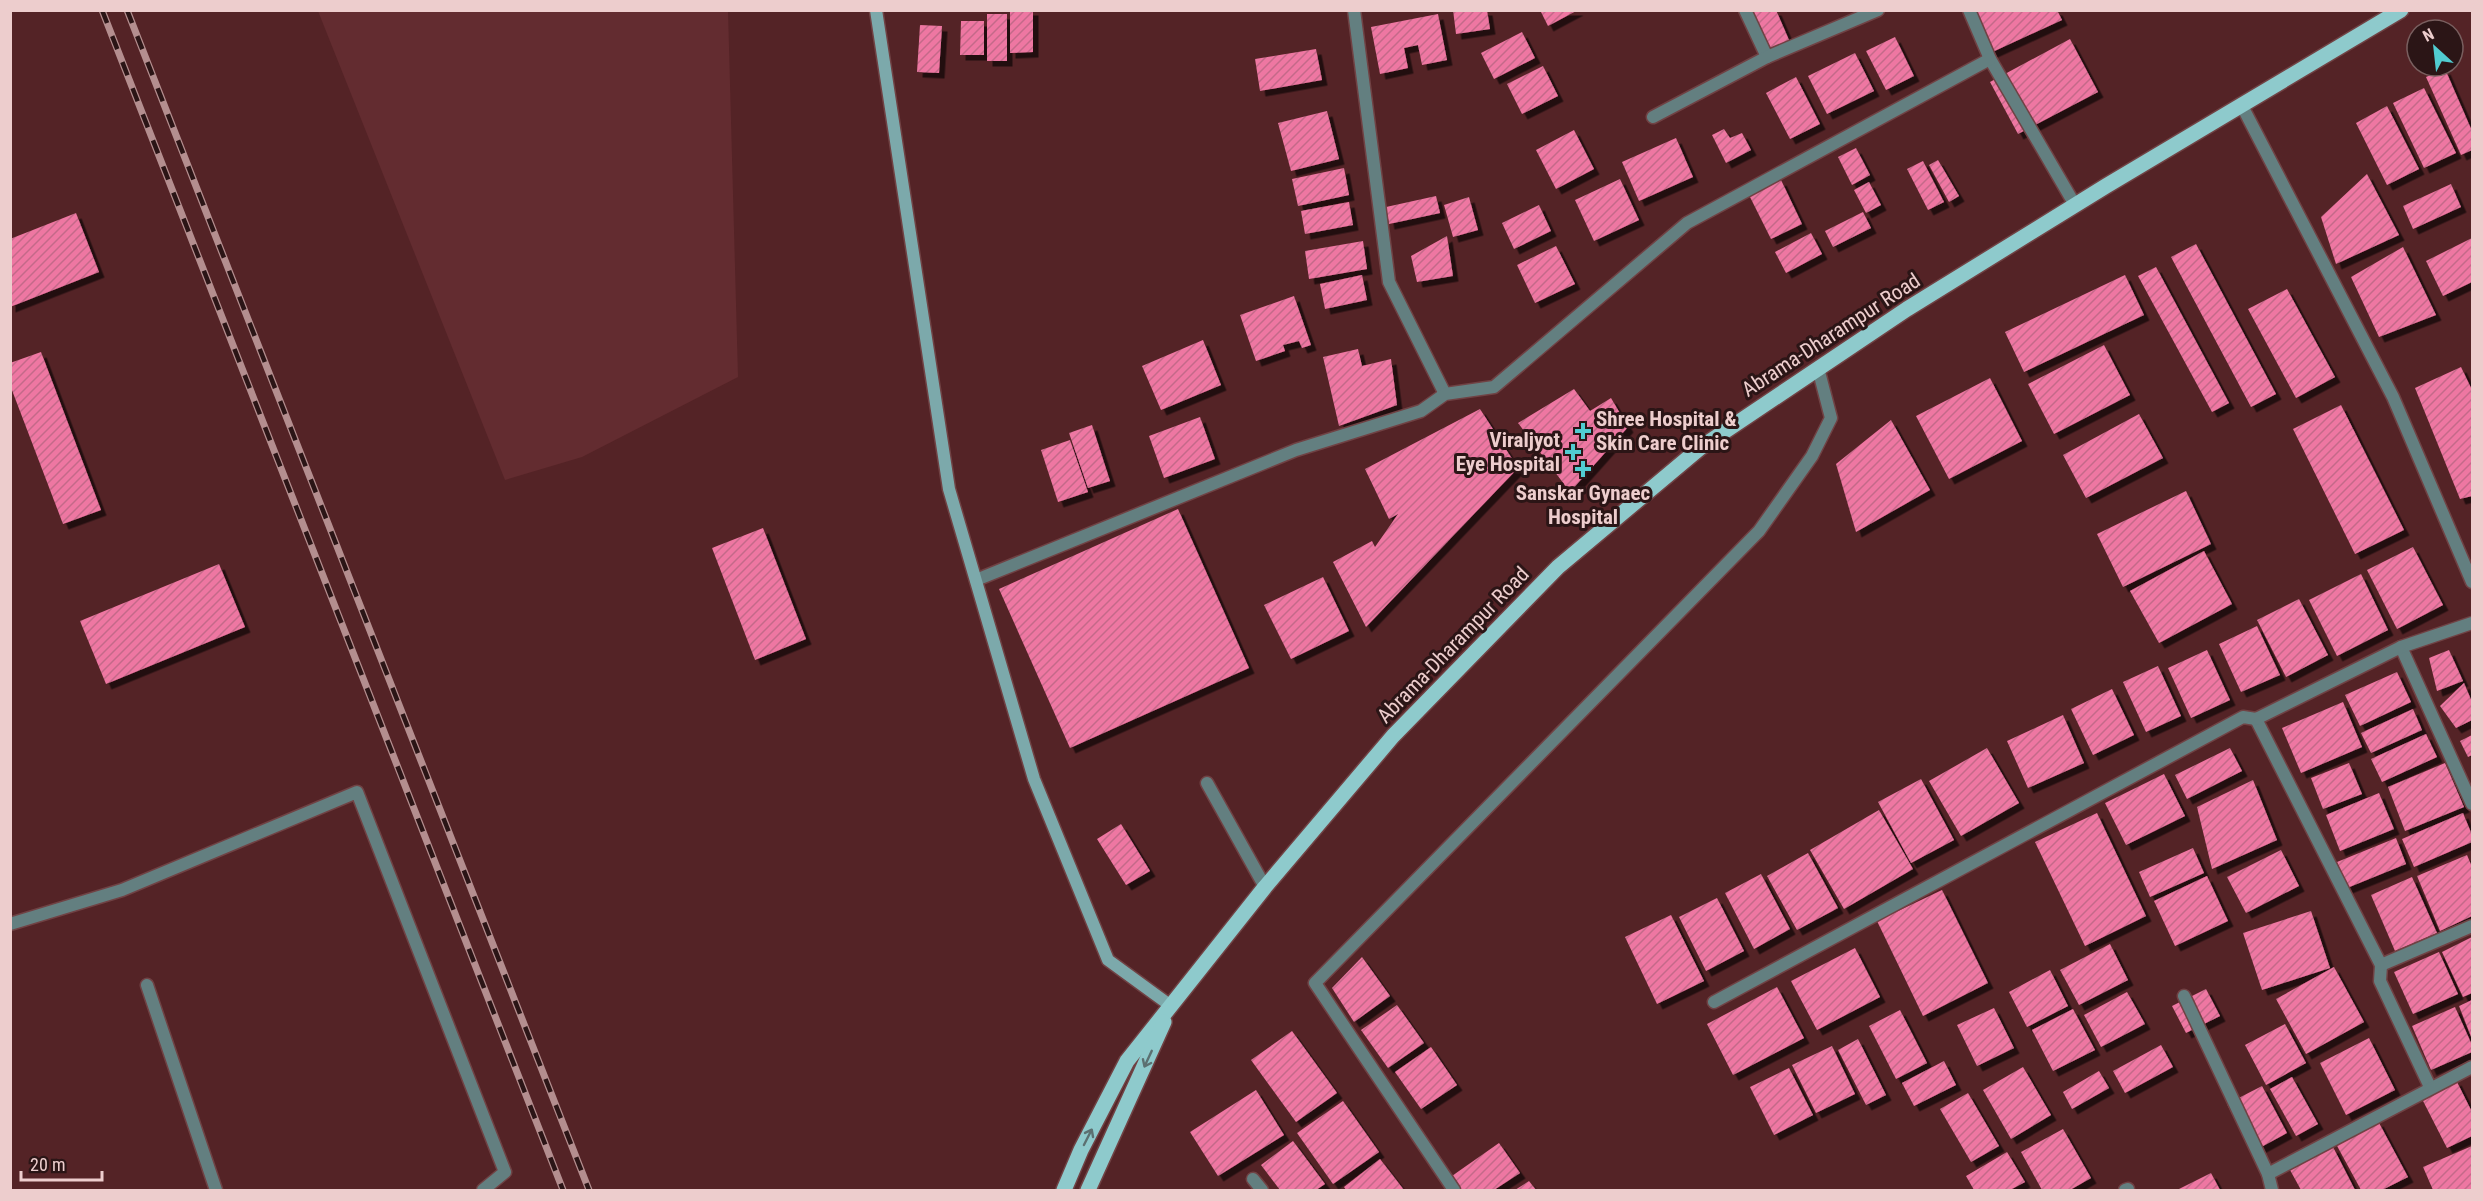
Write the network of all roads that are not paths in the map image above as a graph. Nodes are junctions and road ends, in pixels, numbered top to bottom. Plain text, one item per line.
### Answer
1 (876, 10) edge
2 (1354, 10) edge
3 (1745, 10) edge
4 (1878, 10) edge
5 (1969, 10) edge
6 (2401, 10) edge
7 (1767, 57) junction
8 (1990, 58) junction
9 (2241, 104) junction
10 (1653, 117) dead end
11 (2075, 205) junction
12 (1818, 368) junction
13 (1445, 394) junction
14 (976, 580) junction
15 (2472, 582) edge
16 (2472, 623) edge
17 (2401, 647) junction
18 (2256, 719) junction
19 (1207, 783) dead end
20 (2472, 804) edge
21 (1265, 887) junction
22 (10, 924) edge
23 (2472, 926) edge
24 (2381, 965) junction
25 (147, 985) dead end
26 (2184, 996) dead end
27 (1714, 1002) dead end
28 (1171, 1006) junction
29 (2472, 1067) edge
30 (2430, 1087) junction
31 (2268, 1174) junction
32 (1253, 1179) dead end
33 (216, 1191) edge
34 (483, 1191) edge
35 (1064, 1191) edge
36 (1088, 1191) edge
37 (1262, 1191) edge
38 (1454, 1191) edge
39 (2272, 1191) edge

1 - 14 street
2 - 13 street
3 - 7 street
4 - 7 street
5 - 8 street
6 - 9 main road, Abrama-Dharampur Road
7 - 10 street
8 - 11 street
8 - 13 street
9 - 11 main road, Abrama-Dharampur Road
9 - 15 street
11 - 12 main road, Abrama-Dharampur Road
12 - 21 main road, Abrama-Dharampur Road
12 - 38 street
13 - 14 street
14 - 28 street
16 - 17 street
17 - 18 street
17 - 20 street
18 - 24 street
18 - 27 street
19 - 21 street
21 - 28 main road, Abrama-Dharampur Road
22 - 34 street
23 - 24 street
24 - 30 street
25 - 33 street
26 - 31 street
35 -> 28 main road
28 -> 36 main road
29 - 30 street
30 - 31 street
31 - 39 street
32 - 37 street

